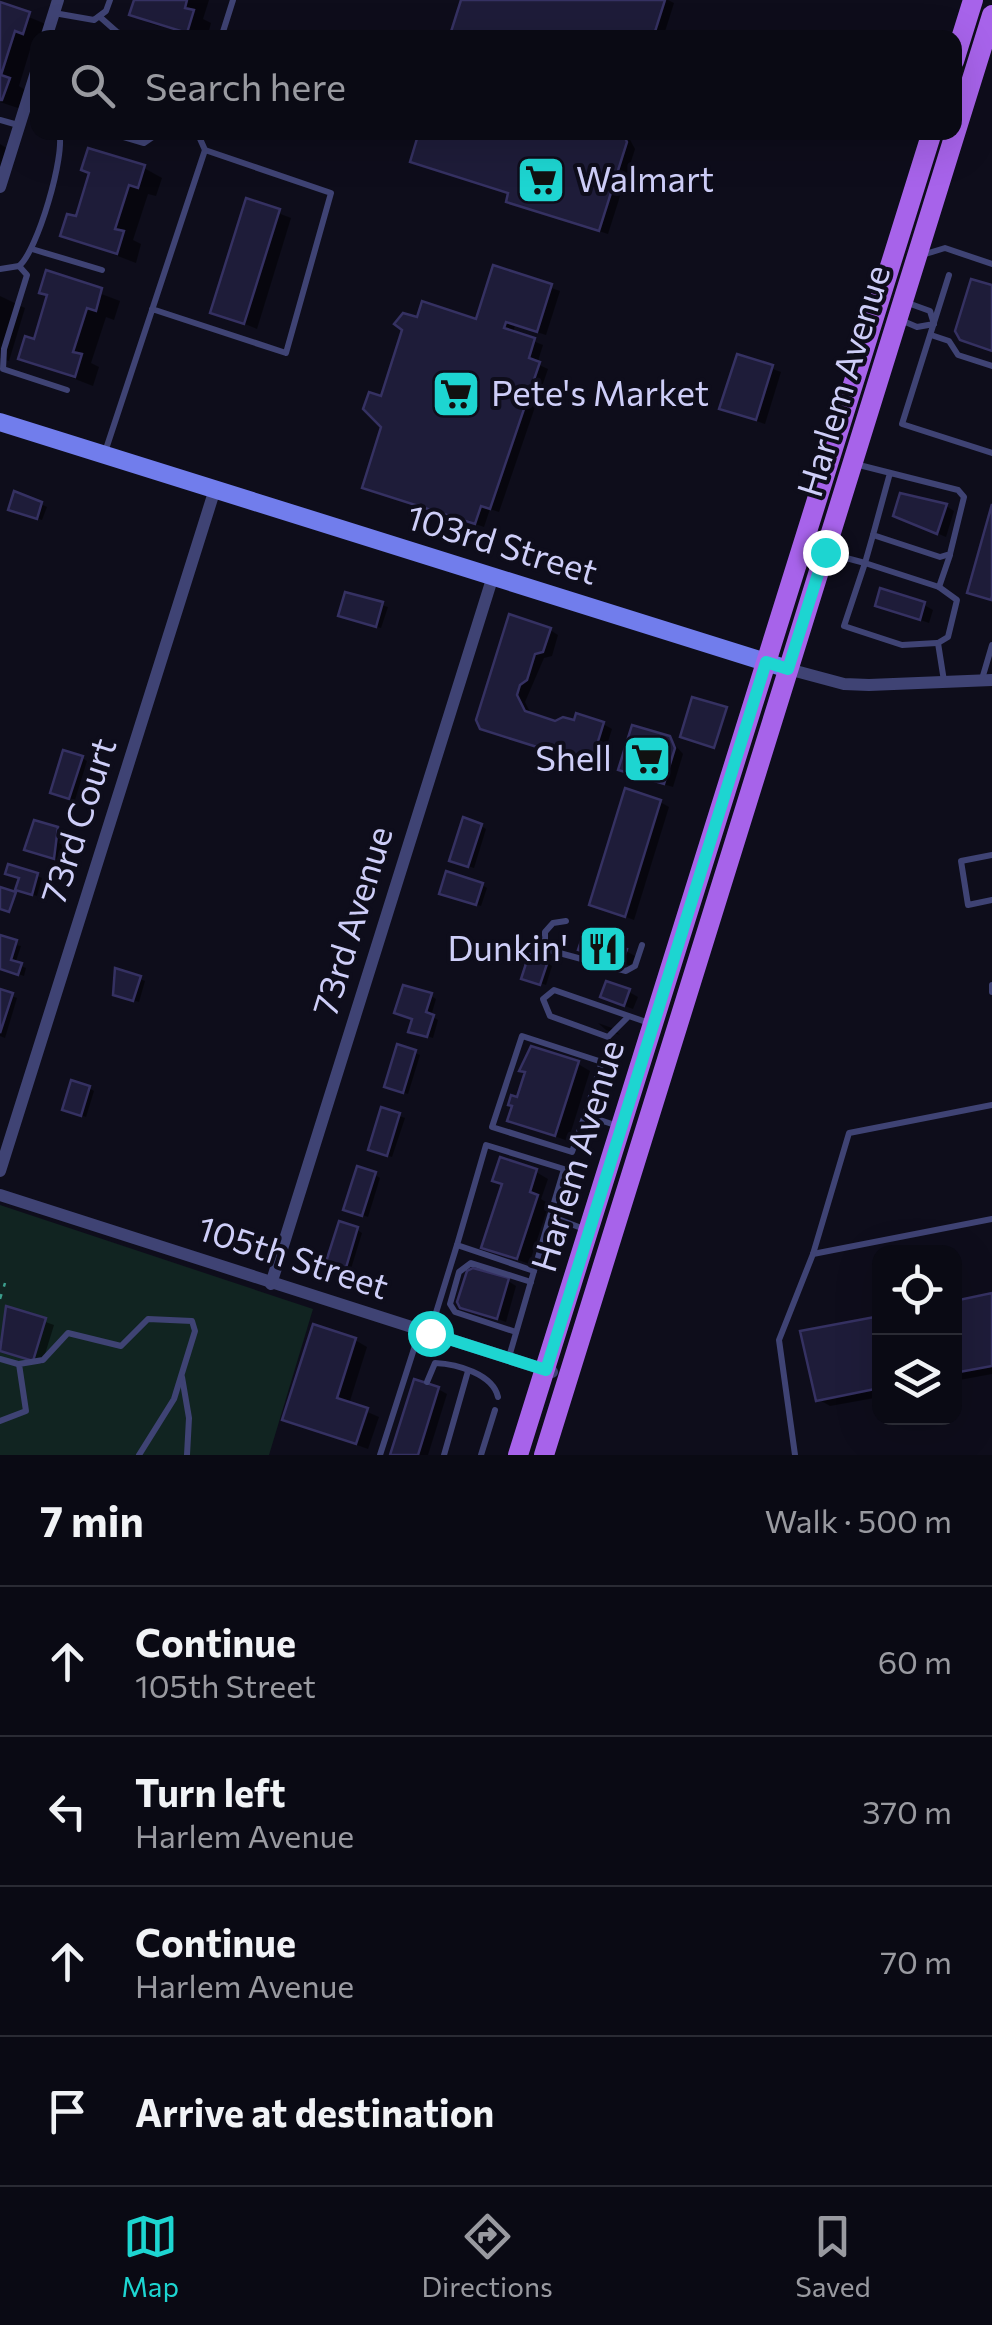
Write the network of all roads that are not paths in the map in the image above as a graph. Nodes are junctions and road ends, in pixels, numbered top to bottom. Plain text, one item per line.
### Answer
1 (110, 0) edge
2 (232, 0) edge
3 (974, 0) edge
4 (56, 3) edge
5 (992, 15) edge
6 (100, 18) junction
7 (48, 30) edge
8 (115, 30) edge
9 (223, 30) edge
10 (962, 37) edge
11 (30, 91) edge
12 (962, 112) edge
13 (30, 117) edge
14 (21, 119) junction
15 (0, 120) edge
16 (60, 140) edge
17 (201, 140) edge
18 (929, 140) edge
19 (953, 140) edge
20 (205, 150) junction
21 (0, 188) edge
22 (927, 225) junction
23 (944, 248) junction
24 (32, 249) junction
25 (916, 258) junction
26 (992, 264) edge
27 (19, 266) junction
28 (0, 269) edge
29 (102, 270) dead end
30 (949, 275) dead end
31 (152, 309) junction
32 (900, 310) junction
33 (934, 324) junction
34 (931, 335) junction
35 (992, 366) edge
36 (67, 390) dead end
37 (0, 422) edge
38 (992, 453) edge
39 (104, 454) junction
40 (852, 464) junction
41 (890, 473) junction
42 (216, 489) junction
43 (873, 535) junction
44 (825, 552) junction
45 (950, 554) junction
46 (864, 564) junction
47 (493, 576) junction
48 (939, 587) junction
49 (938, 643) junction
50 (992, 645) edge
51 (766, 662) junction
52 (788, 669) junction
53 (987, 679) edge
54 (944, 682) junction
55 (992, 855) edge
56 (992, 900) edge
57 (566, 921) dead end
58 (642, 945) dead end
59 (628, 1016) junction
60 (654, 1024) junction
61 (992, 1105) edge
62 (585, 1115) junction
63 (621, 1127) junction
64 (0, 1171) edge
65 (0, 1195) edge
66 (550, 1216) junction
67 (992, 1219) edge
68 (589, 1230) junction
69 (457, 1245) junction
70 (813, 1254) junction
71 (454, 1257) junction
72 (471, 1263) junction
73 (534, 1271) junction
74 (532, 1282) junction
75 (271, 1284) junction
76 (425, 1332) junction
77 (516, 1332) junction
78 (509, 1358) junction
79 (0, 1360) edge
80 (18, 1364) junction
81 (546, 1370) junction
82 (468, 1371) junction
83 (182, 1376) junction
84 (568, 1377) junction
85 (427, 1382) dead end
86 (498, 1397) dead end
87 (495, 1410) dead end
88 (0, 1422) edge
89 (139, 1455) edge
90 (186, 1455) edge
91 (380, 1455) edge
92 (444, 1455) edge
93 (481, 1455) edge
94 (518, 1455) edge
95 (544, 1455) edge
96 (795, 1455) edge

1 - 6 lane
2 - 9 lane
3 - 10 main road
4 - 6 lane
4 - 7 street
5 - 12 main road, Harlem Avenue
6 - 8 lane
11 - 14 street
13 - 14 lane
14 - 15 lane
14 - 21 street
16 - 24 lane
17 - 20 lane
18 - 51 main road, Harlem Avenue
19 - 22 main road, Harlem Avenue
20 - 31 lane
20 - 31 lane
22 - 23 lane
22 - 25 main road, Harlem Avenue
23 - 25 lane
23 - 26 lane
24 - 27 lane
24 - 29 lane
25 - 32 main road, Harlem Avenue
27 - 28 lane
27 - 36 lane
30 - 33 lane
31 - 39 lane
32 - 33 lane
32 - 33 lane
32 - 40 main road, Harlem Avenue
33 - 34 lane
34 - 35 lane
34 - 38 lane
37 - 39 street, 103rd Street
39 - 42 street, 103rd Street
40 - 41 lane
40 - 44 main road, Harlem Avenue
41 - 43 lane
41 - 45 lane
42 - 47 street, 103rd Street
42 - 64 street, 73rd Court
43 - 45 lane
43 - 46 lane
44 - 46 lane
44 - 52 main road, Harlem Avenue
45 - 48 lane
46 - 48 lane
46 - 49 lane
47 - 51 street, 103rd Street
47 - 75 street, 73rd Avenue
48 - 49 lane
49 - 54 lane
50 - 53 lane
51 - 52 street, 103rd Street
51 - 60 main road, Harlem Avenue
52 - 54 street, 103rd Street
52 - 84 main road, Harlem Avenue
53 - 54 street, 103rd Street
55 - 56 lane
57 - 58 lane
59 - 59 lane
59 - 60 lane
60 - 63 main road, Harlem Avenue
61 - 70 lane
62 - 62 lane
62 - 63 lane
63 - 68 main road, Harlem Avenue
65 - 75 street, 105th Street
66 - 68 lane
66 - 69 lane
66 - 73 lane
67 - 70 lane
68 - 81 main road, Harlem Avenue
69 - 71 lane
69 - 73 lane
70 - 96 lane
71 - 72 lane
71 - 76 lane
72 - 74 lane
72 - 77 lane
73 - 74 lane
74 - 77 lane
75 - 76 street, 105th Street
76 - 78 street, 105th Street
76 - 91 lane
77 - 78 lane
78 - 81 street, 105th Street
79 - 80 lane
80 - 83 lane
80 - 88 lane
81 - 84 street, 105th Street
81 - 94 main road, Harlem Avenue
82 - 85 lane
82 - 86 lane
82 - 92 lane
83 - 89 lane
83 - 90 lane
84 - 95 main road, Harlem Avenue
87 - 93 lane

